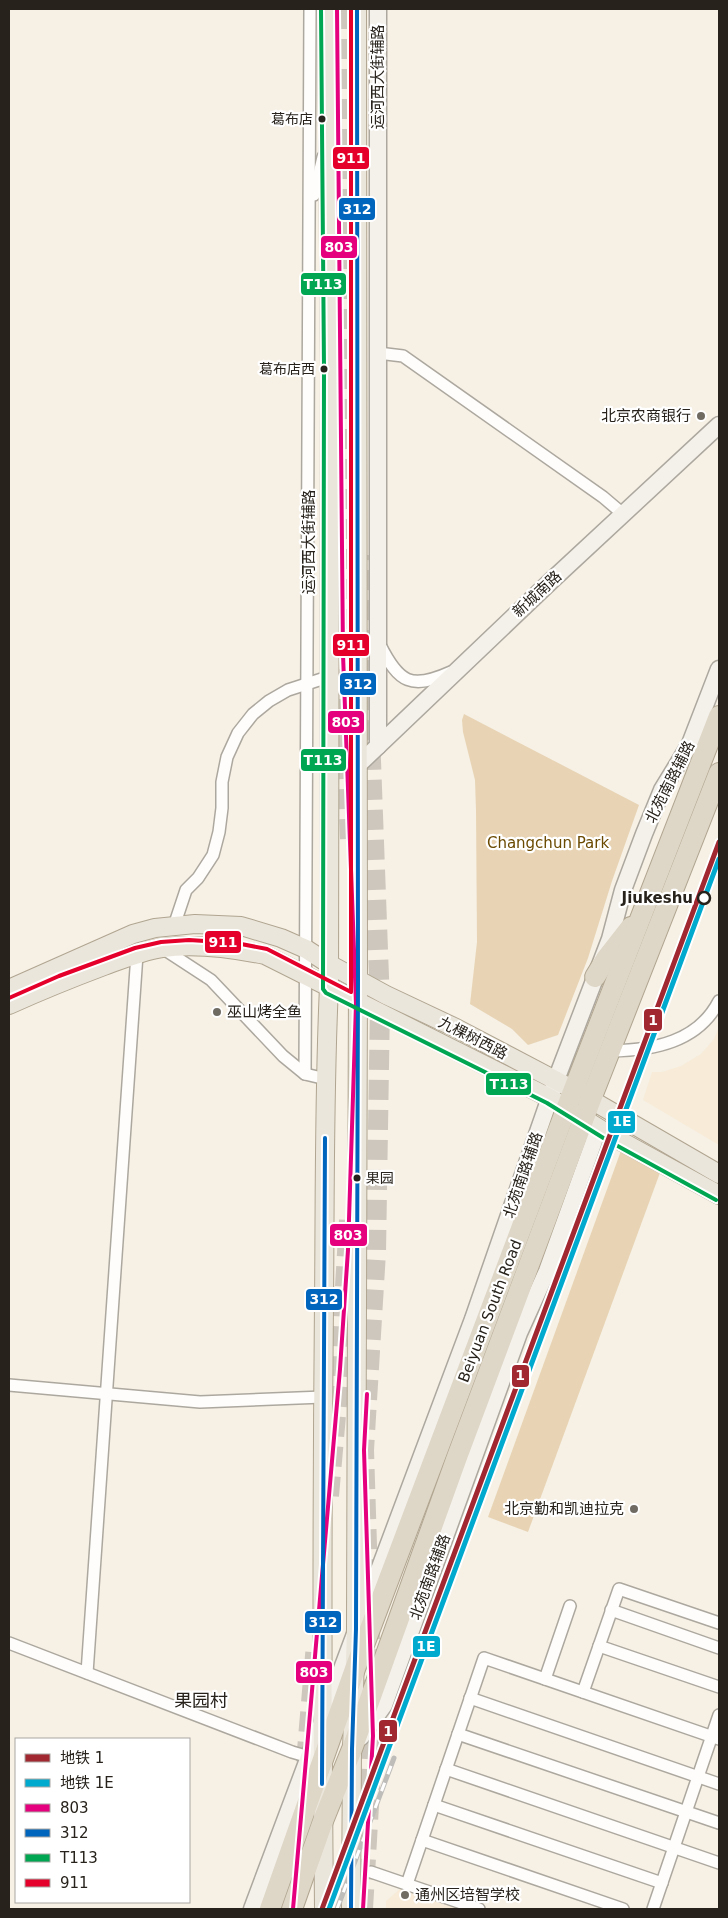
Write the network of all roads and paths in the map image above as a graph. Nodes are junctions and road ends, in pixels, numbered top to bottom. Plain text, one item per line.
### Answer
1 (310, 9) edge
2 (328, 9) edge
3 (357, 9) edge
4 (378, 9) edge
5 (329, 134) junction
6 (310, 214) junction
7 (378, 353) junction
8 (719, 425) edge
9 (623, 514) junction
10 (378, 642) junction
11 (460, 668) junction
12 (719, 669) edge
13 (328, 676) junction
14 (308, 684) junction
15 (719, 716) edge
16 (378, 746) junction
17 (357, 766) junction
18 (719, 773) edge
19 (646, 908) junction
20 (174, 926) junction
21 (162, 948) junction
22 (306, 949) junction
23 (137, 954) junction
24 (329, 964) junction
25 (305, 974) junction
26 (595, 977) junction
27 (358, 979) junction
28 (329, 987) junction
29 (9, 989) edge
30 (719, 1001) edge
31 (357, 1002) junction
32 (9, 1005) edge
33 (611, 1052) junction
34 (305, 1074) junction
35 (326, 1079) junction
36 (556, 1080) junction
37 (571, 1099) junction
38 (584, 1119) junction
39 (719, 1174) edge
40 (719, 1195) edge
41 (519, 1333) junction
42 (489, 1372) junction
43 (9, 1385) edge
44 (106, 1392) junction
45 (323, 1397) junction
46 (570, 1606) dead end
47 (611, 1610) junction
48 (719, 1623) edge
49 (356, 1629) junction
50 (9, 1643) edge
51 (599, 1646) junction
52 (719, 1648) edge
53 (356, 1666) junction
54 (87, 1673) junction
55 (545, 1679) junction
56 (719, 1687) edge
57 (583, 1692) junction
58 (470, 1698) junction
59 (719, 1715) edge
60 (322, 1721) junction
61 (458, 1734) junction
62 (716, 1738) edge
63 (352, 1749) junction
64 (315, 1759) junction
65 (446, 1769) junction
66 (698, 1777) junction
67 (719, 1784) edge
68 (434, 1805) junction
69 (686, 1812) junction
70 (323, 1821) junction
71 (719, 1824) edge
72 (422, 1840) junction
73 (674, 1848) junction
74 (719, 1863) edge
75 (371, 1872) dead end
76 (662, 1883) junction
77 (407, 1884) junction
78 (252, 1909) edge
79 (270, 1909) edge
80 (292, 1909) edge
81 (324, 1909) edge
82 (351, 1909) edge
83 (479, 1909) edge
84 (623, 1909) edge
85 (653, 1909) edge

1 - 6 street, 运河西大街辅路
2 - 5 main road
3 - 17 main road
4 - 7 street, 运河西大街辅路
5 - 6 street
5 - 13 main road
6 - 14 street, 运河西大街辅路
7 - 9 street
7 - 10 street, 运河西大街辅路
8 - 9 street, 新城南路
9 - 11 street, 新城南路
10 - 11 street
10 - 16 street, 运河西大街辅路
11 - 16 street, 新城南路
12 - 26 street, 北苑南路辅路
13 - 14 street
13 - 24 main road
14 - 20 street
14 - 22 street, 运河西大街辅路
15 - 19 highway, Beiyuan South Road
16 - 17 street, 新城南路
17 - 27 main road
18 - 33 highway, Beiyuan South Road
19 - 26 highway
19 - 37 highway, Beiyuan South Road
20 - 22 main road, 九棵树西路
20 - 29 main road, 九棵树西路
21 - 23 main road, 九棵树西路
21 - 25 main road, 九棵树西路
21 - 34 street
22 - 24 main road, 九棵树西路
22 - 25 street, 运河西大街辅路
23 - 32 main road, 九棵树西路
23 - 44 street
24 - 27 main road, 九棵树西路
24 - 28 main road
25 - 28 main road, 九棵树西路
25 - 34 street, 运河西大街辅路
26 - 36 street, 北苑南路辅路
27 - 31 main road
27 - 36 main road, 九棵树西路
28 - 31 main road, 九棵树西路
28 - 35 main road
30 - 33 street
31 - 37 main road, 九棵树西路
31 - 49 main road
33 - 37 highway, Beiyuan South Road
34 - 35 street
35 - 45 main road
36 - 37 main road, 九棵树西路
37 - 38 highway, Beiyuan South Road
37 - 39 main road, 九棵树西路
37 - 49 street, 北苑南路辅路
37 - 53 highway, Beiyuan South Road
38 - 40 main road
38 - 41 street, 北苑南路辅路
38 - 42 highway, Beiyuan South Road
41 - 42 highway
41 - 63 street, 北苑南路辅路
42 - 63 highway, Beiyuan South Road
43 - 44 street
44 - 45 street
44 - 54 street
45 - 60 main road
46 - 55 street
47 - 48 street
47 - 51 street
47 - 52 street
49 - 53 main road
49 - 60 street, 北苑南路辅路
50 - 54 street
51 - 56 street
51 - 57 street
53 - 63 main road
53 - 64 highway, Beiyuan South Road
54 - 64 street
55 - 57 street
55 - 58 street
57 - 62 street
58 - 61 street
58 - 66 street
59 - 62 street
60 - 64 main road
61 - 65 street
61 - 69 street
62 - 66 street
63 - 70 highway, Beiyuan South Road
63 - 82 main road
64 - 70 main road
64 - 78 street
64 - 79 highway, Beiyuan South Road
65 - 68 street
65 - 73 street
66 - 67 street
66 - 69 street
68 - 72 street
68 - 76 street
69 - 71 street
69 - 73 street
70 - 80 highway, Beiyuan South Road
70 - 81 main road
72 - 77 street
72 - 84 street
73 - 74 street
73 - 76 street
75 - 77 street
76 - 85 street
77 - 83 street

